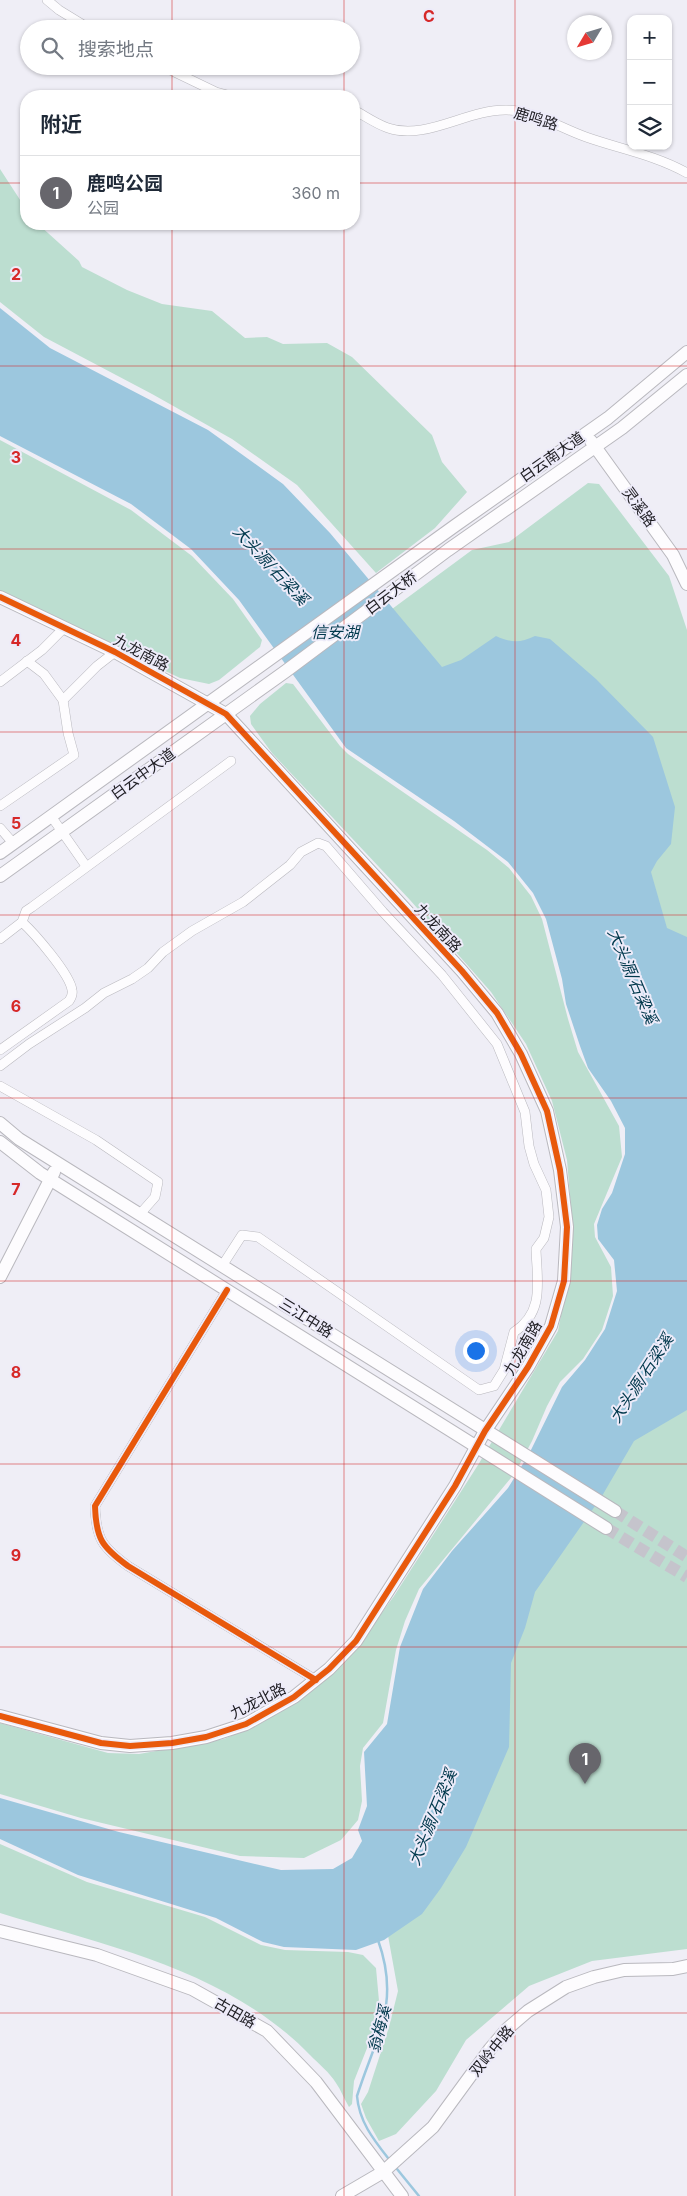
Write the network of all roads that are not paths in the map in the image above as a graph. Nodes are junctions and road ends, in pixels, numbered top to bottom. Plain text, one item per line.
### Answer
1 (47, 0) edge
2 (75, 20) edge
3 (181, 75) edge
4 (212, 90) edge
5 (360, 113) edge
6 (687, 173) edge
7 (687, 352) edge
8 (687, 375) edge
9 (586, 434) junction
10 (595, 447) junction
11 (414, 556) joint
12 (423, 569) joint
13 (687, 584) edge
14 (0, 597) edge
15 (64, 628) junction
16 (115, 652) junction
17 (276, 656) joint
18 (26, 661) junction
19 (286, 671) joint
20 (0, 682) edge
21 (63, 700) junction
22 (208, 704) junction
23 (226, 714) junction
24 (232, 761) dead end
25 (0, 806) edge
26 (51, 816) junction
27 (0, 828) edge
28 (62, 832) junction
29 (13, 843) junction
30 (0, 853) edge
31 (86, 866) junction
32 (0, 876) edge
33 (396, 901) junction
34 (383, 912) junction
35 (22, 922) junction
36 (0, 939) edge
37 (0, 1050) edge
38 (0, 1066) edge
39 (0, 1086) edge
40 (0, 1123) edge
41 (0, 1142) edge
42 (59, 1163) junction
43 (50, 1179) junction
44 (140, 1214) junction
45 (222, 1266) junction
46 (0, 1277) edge
47 (227, 1290) junction
48 (485, 1431) junction
49 (476, 1446) junction
50 (614, 1511) tunnel mouth
51 (606, 1528) tunnel mouth
52 (316, 1680) junction
53 (0, 1716) edge
54 (0, 1931) edge
55 (687, 1966) edge
56 (383, 2172) junction
57 (342, 2196) edge
58 (402, 2196) edge

1 - 2 street
3 - 4 street
5 - 6 street, 鹿鸣路
7 - 9 main road, 白云南大道
8 - 10 main road, 白云南大道
9 - 10 main road, 灵溪路
9 - 11 main road, 白云南大道
10 - 12 main road, 白云南大道
10 - 13 main road, 灵溪路
11 - 17 main road, 白云大桥
12 - 19 main road, 白云大桥
14 - 15 main road, 九龙南路
15 - 16 main road, 九龙南路
15 - 18 street
16 - 21 street
16 - 22 main road, 九龙南路
17 - 22 main road, 白云中大道
18 - 20 street
18 - 21 street
19 - 23 main road, 白云中大道
21 - 25 street
22 - 23 main road, 九龙南路
22 - 26 main road, 白云中大道
23 - 28 main road, 白云中大道
23 - 33 main road, 九龙南路
24 - 31 street
26 - 28 street
26 - 29 main road, 白云中大道
27 - 29 street
28 - 31 street
28 - 32 main road, 白云中大道
29 - 30 main road, 白云中大道
31 - 35 street
33 - 34 street
33 - 48 main road, 九龙南路
34 - 38 street
34 - 45 street
35 - 36 street
35 - 37 street
39 - 44 street
40 - 42 main road, 三江中路
41 - 43 main road, 三江中路
42 - 43 main road
42 - 44 main road, 三江中路
43 - 46 main road
43 - 47 main road, 三江中路
44 - 45 main road, 三江中路
45 - 48 main road, 三江中路
47 - 49 main road, 三江中路
47 - 52 street
48 - 49 main road, 九龙北路
48 - 50 main road, 三江中路
49 - 51 main road, 三江中路
49 - 52 main road, 九龙北路
52 - 53 main road, 九龙北路
54 - 56 main road, 古田路
55 - 56 main road, 双岭中路
56 - 57 main road, 双岭中路
56 - 58 main road, 古田路

